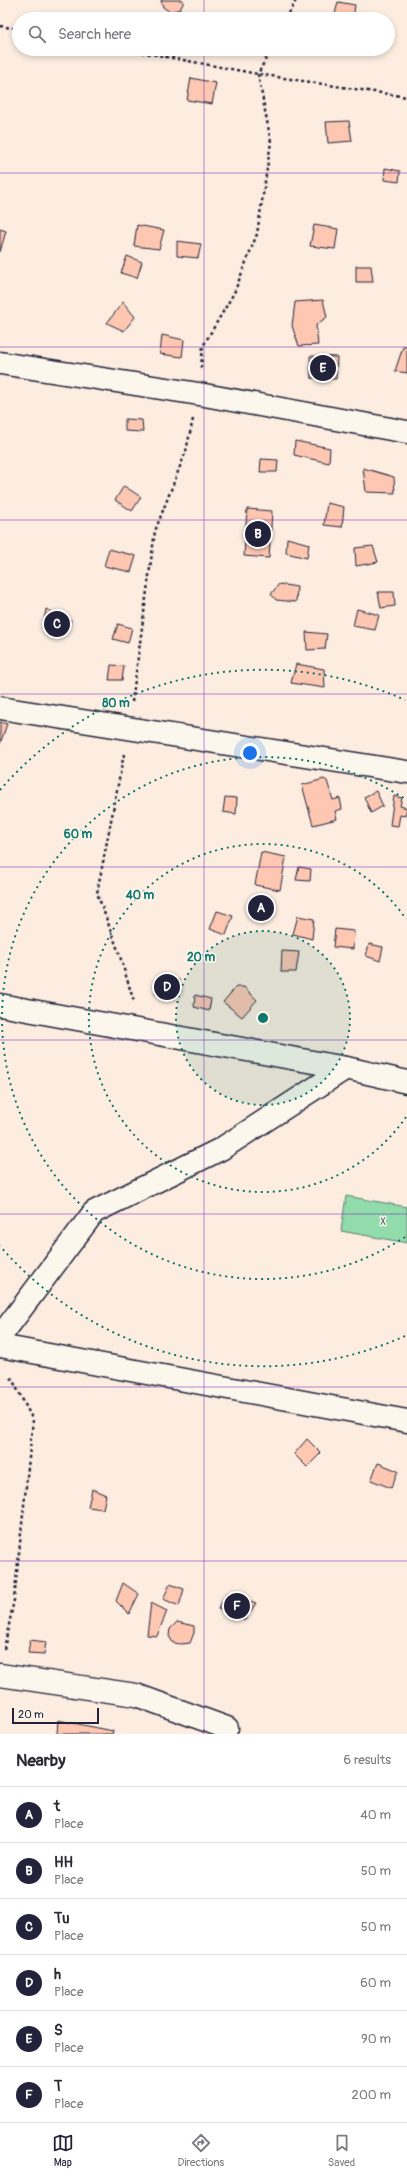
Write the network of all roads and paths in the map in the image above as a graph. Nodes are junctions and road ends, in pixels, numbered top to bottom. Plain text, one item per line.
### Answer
1 (296, 0) edge
2 (290, 12) edge
3 (0, 26) edge
4 (12, 28) edge
5 (162, 56) edge
6 (267, 56) edge
7 (258, 74) junction
8 (407, 97) edge
9 (0, 362) edge
10 (199, 394) junction
11 (407, 432) edge
12 (0, 708) edge
13 (129, 728) junction
14 (407, 772) edge
15 (0, 1005) edge
16 (136, 1008) dead end
17 (346, 1068) junction
18 (407, 1082) edge
19 (0, 1337) edge
20 (0, 1346) edge
21 (7, 1371) dead end
22 (407, 1421) edge
23 (4, 1651) dead end
24 (0, 1675) edge
25 (227, 1728) dead end

1 - 2 path
3 - 4 path
5 - 7 path
6 - 7 path
7 - 8 path
7 - 10 path
9 - 10 street
10 - 11 street
10 - 13 path
12 - 13 street
13 - 14 street
13 - 16 path
15 - 17 street
17 - 18 street
17 - 19 street
20 - 22 street
21 - 23 path
24 - 25 street

